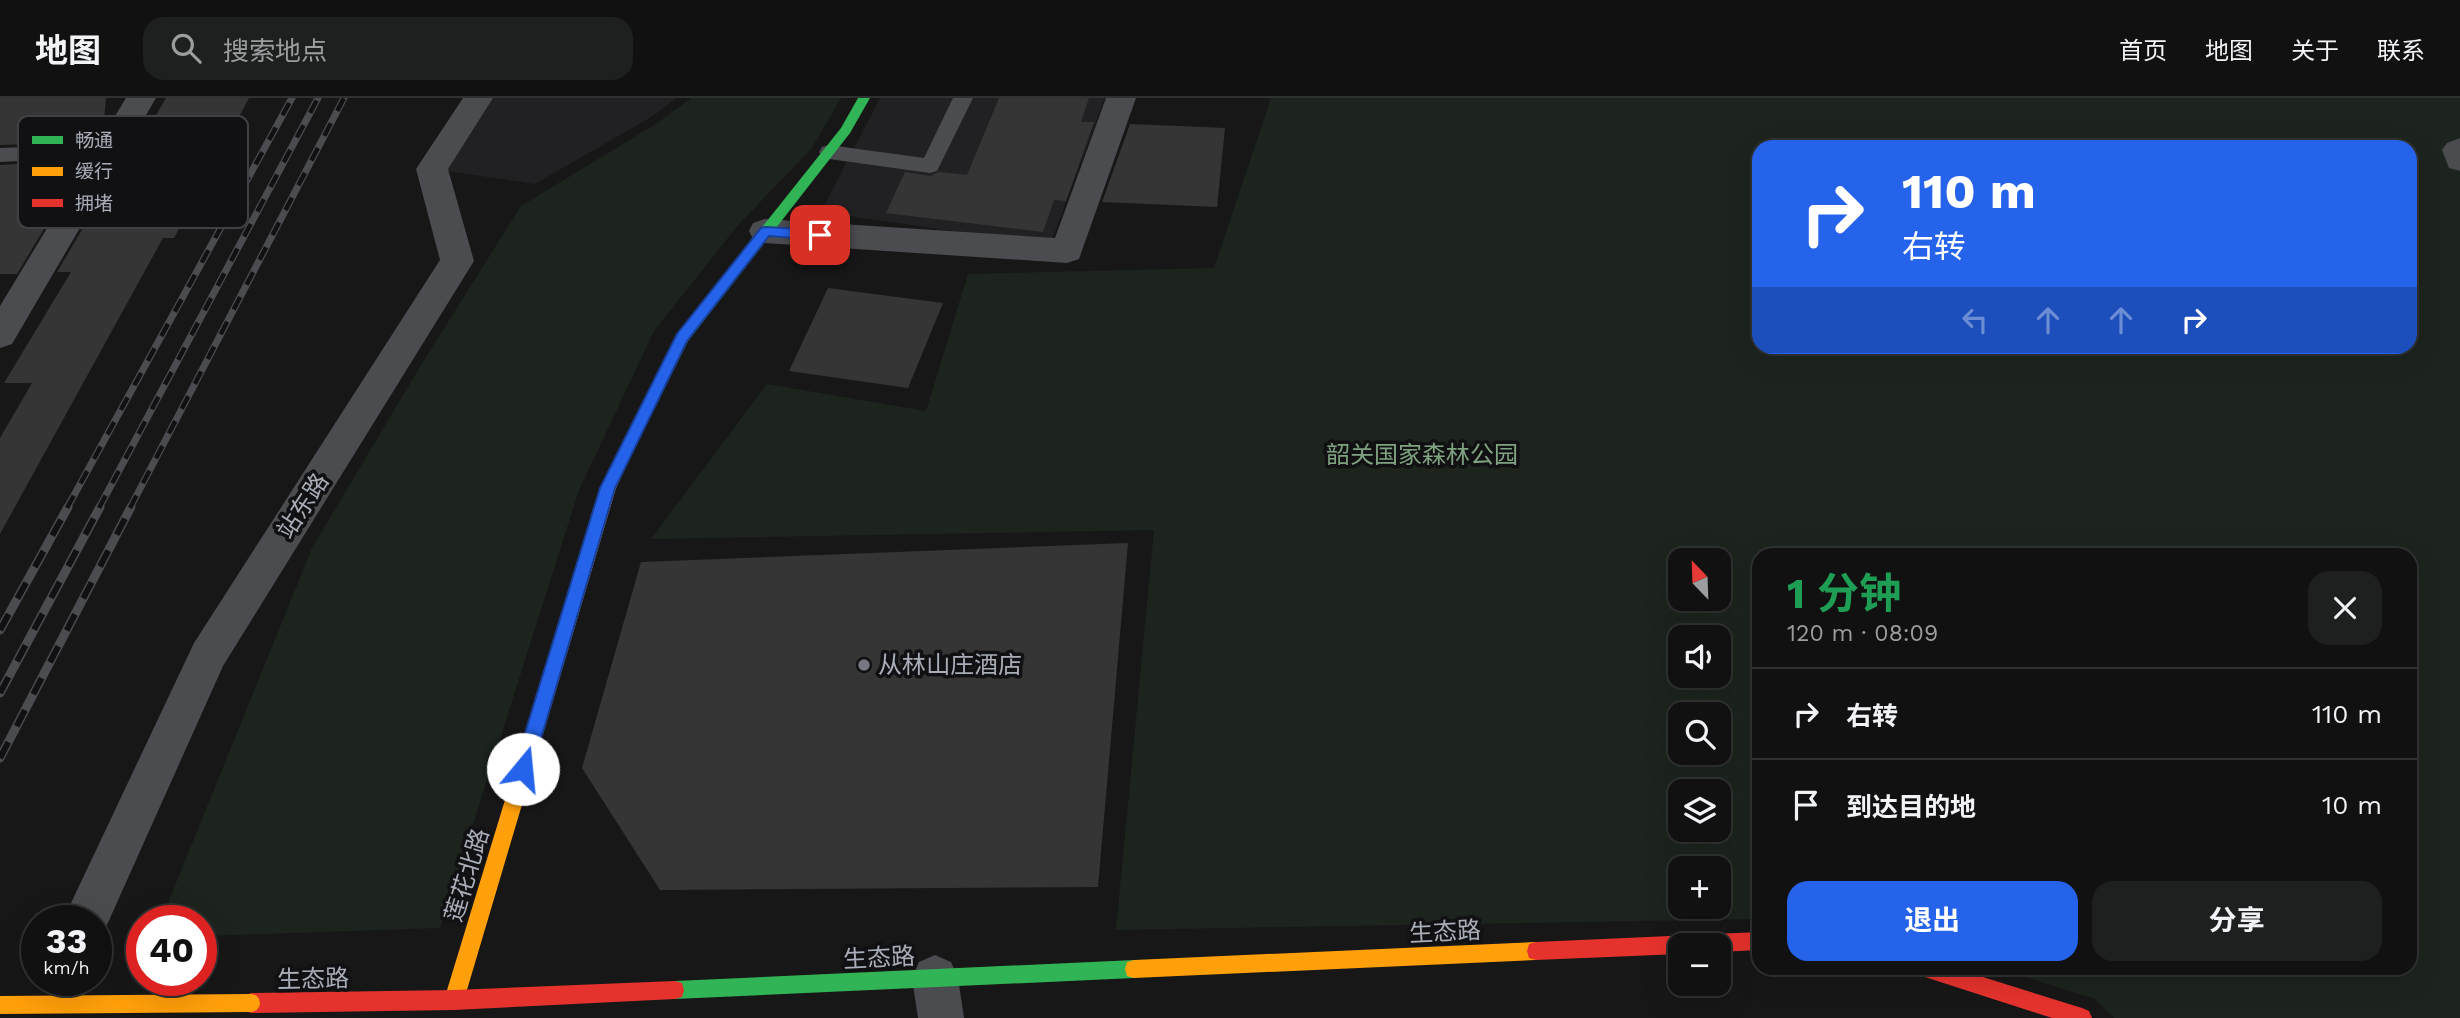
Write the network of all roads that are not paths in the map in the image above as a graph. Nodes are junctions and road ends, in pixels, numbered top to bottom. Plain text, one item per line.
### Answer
1 (141, 98) edge
2 (478, 98) edge
3 (864, 98) edge
4 (962, 98) edge
5 (1121, 98) edge
6 (130, 116) edge
7 (2460, 149) edge
8 (828, 152) junction
9 (18, 154) edge
10 (0, 155) edge
11 (2460, 160) edge
12 (63, 228) edge
13 (765, 231) junction
14 (0, 335) edge
15 (93, 905) edge
16 (1752, 941) edge
17 (1948, 975) edge
18 (52, 996) edge
19 (938, 998) edge
20 (453, 1000) junction
21 (0, 1005) edge
22 (42, 1018) edge
23 (2082, 1018) edge

1 - 6 street
2 - 15 street, 站东路
3 - 8 street, 莲花北路
4 - 8 lane
5 - 13 street
7 - 11 street
8 - 13 street, 莲花北路
9 - 10 lane
12 - 14 street
13 - 20 street, 莲花北路
16 - 19 street, 生态路
17 - 23 street
18 - 22 street
19 - 20 street, 生态路
20 - 21 street, 生态路, bridge

